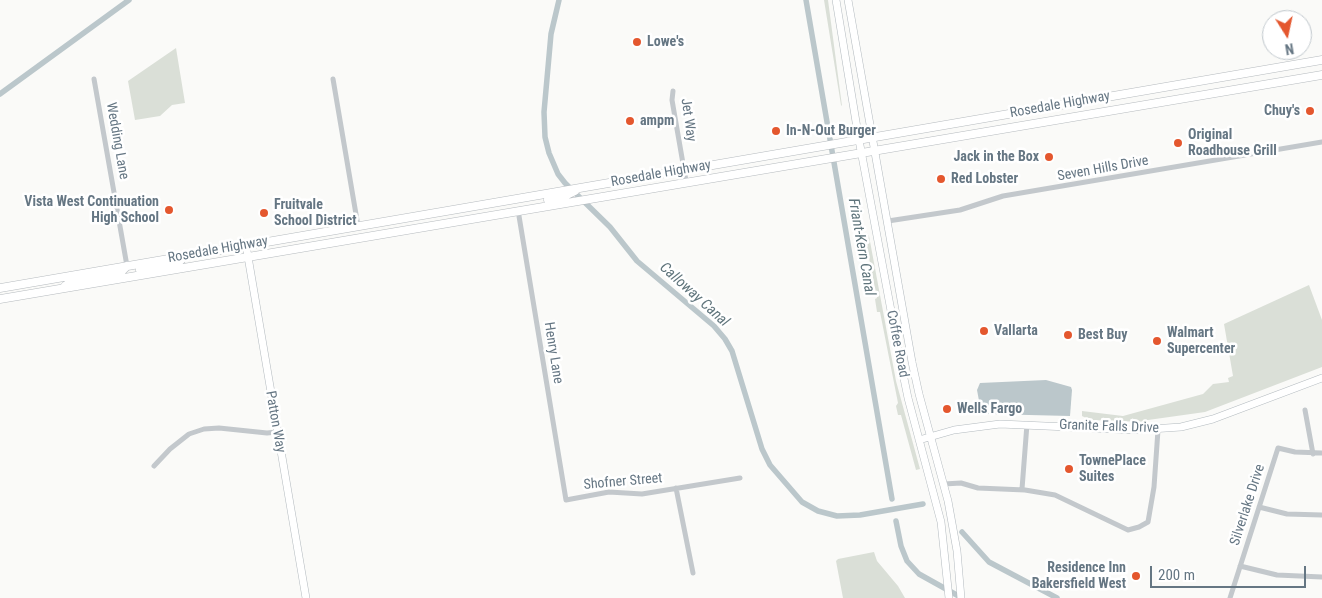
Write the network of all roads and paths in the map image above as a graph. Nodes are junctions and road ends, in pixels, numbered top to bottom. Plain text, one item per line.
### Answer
1 (836, 0) edge
2 (848, 0) edge
3 (1322, 60) edge
4 (1322, 75) edge
5 (94, 79) dead end
6 (333, 79) dead end
7 (673, 91) dead end
8 (873, 138) junction
9 (859, 140) junction
10 (1322, 142) edge
11 (875, 151) junction
12 (861, 153) junction
13 (684, 170) junction
14 (686, 182) junction
15 (562, 197) junction
16 (517, 199) junction
17 (518, 210) junction
18 (888, 221) junction
19 (453, 222) junction
20 (358, 226) junction
21 (246, 245) junction
22 (185, 256) junction
23 (248, 256) junction
24 (127, 266) junction
25 (123, 278) junction
26 (11, 286) junction
27 (0, 288) edge
28 (61, 289) junction
29 (0, 291) edge
30 (0, 299) edge
31 (1322, 378) edge
32 (1305, 410) dead end
33 (1027, 424) junction
34 (1158, 430) junction
35 (277, 432) junction
36 (931, 436) junction
37 (919, 440) junction
38 (1322, 453) edge
39 (1313, 454) junction
40 (154, 466) dead end
41 (740, 478) dead end
42 (944, 484) junction
43 (676, 488) junction
44 (1022, 490) junction
45 (566, 500) joint
46 (1259, 507) junction
47 (1322, 515) edge
48 (1240, 566) junction
49 (692, 573) dead end
50 (1322, 577) edge
51 (306, 598) edge
52 (949, 598) edge
53 (961, 598) edge
54 (1230, 598) edge

1 - 9 main road, Coffee Road
2 - 8 main road, Coffee Road
3 - 8 main road, Rosedale Highway
4 - 11 main road, Rosedale Highway
5 - 24 street, Wedding Lane
6 - 20 street
7 - 13 street, Jet Way
8 - 9 main road, Rosedale Highway
8 - 11 main road, Coffee Road
9 - 12 main road, Coffee Road
9 - 13 main road, Rosedale Highway
10 - 18 street, Seven Hills Drive
11 - 12 main road, Rosedale Highway
11 - 18 main road, Coffee Road
12 - 14 main road, Rosedale Highway
12 - 37 main road, Coffee Road
13 - 14 street, Jet Way
13 - 15 main road, Rosedale Highway
14 - 15 main road, Rosedale Highway
15 - 16 main road, Rosedale Highway
15 - 17 main road, Rosedale Highway
16 - 19 main road
16 - 20 main road, Rosedale Highway
17 - 19 main road, Rosedale Highway
17 - 45 street, Henry Lane
18 - 36 main road, Coffee Road
19 - 23 main road, Rosedale Highway
20 - 21 main road, Rosedale Highway
21 - 22 main road, Rosedale Highway
21 - 23 main road, Patton Way
22 - 24 main road, Rosedale Highway
22 - 25 main road
23 - 25 main road, Rosedale Highway
23 - 35 main road, Patton Way
24 - 26 main road, Rosedale Highway
24 - 28 main road
25 - 28 main road, Rosedale Highway
26 - 27 main road, Rosedale Highway
26 - 29 main road
28 - 30 main road, Rosedale Highway
31 - 34 main road, Granite Falls Drive
32 - 39 street
33 - 34 main road, Granite Falls Drive
33 - 36 main road, Granite Falls Drive
33 - 44 street
34 - 44 street
35 - 40 street
35 - 51 main road, Patton Way
36 - 37 main road, Granite Falls Drive
36 - 42 main road, Coffee Road
37 - 52 main road, Coffee Road
38 - 39 street
39 - 46 street, Silverlake Drive
41 - 43 street, Shofner Street
42 - 44 street
42 - 53 main road, Coffee Road
43 - 45 street, Shofner Street
43 - 49 street
46 - 47 street
46 - 48 street, Silverlake Drive
48 - 50 street
48 - 54 street, Silverlake Drive

